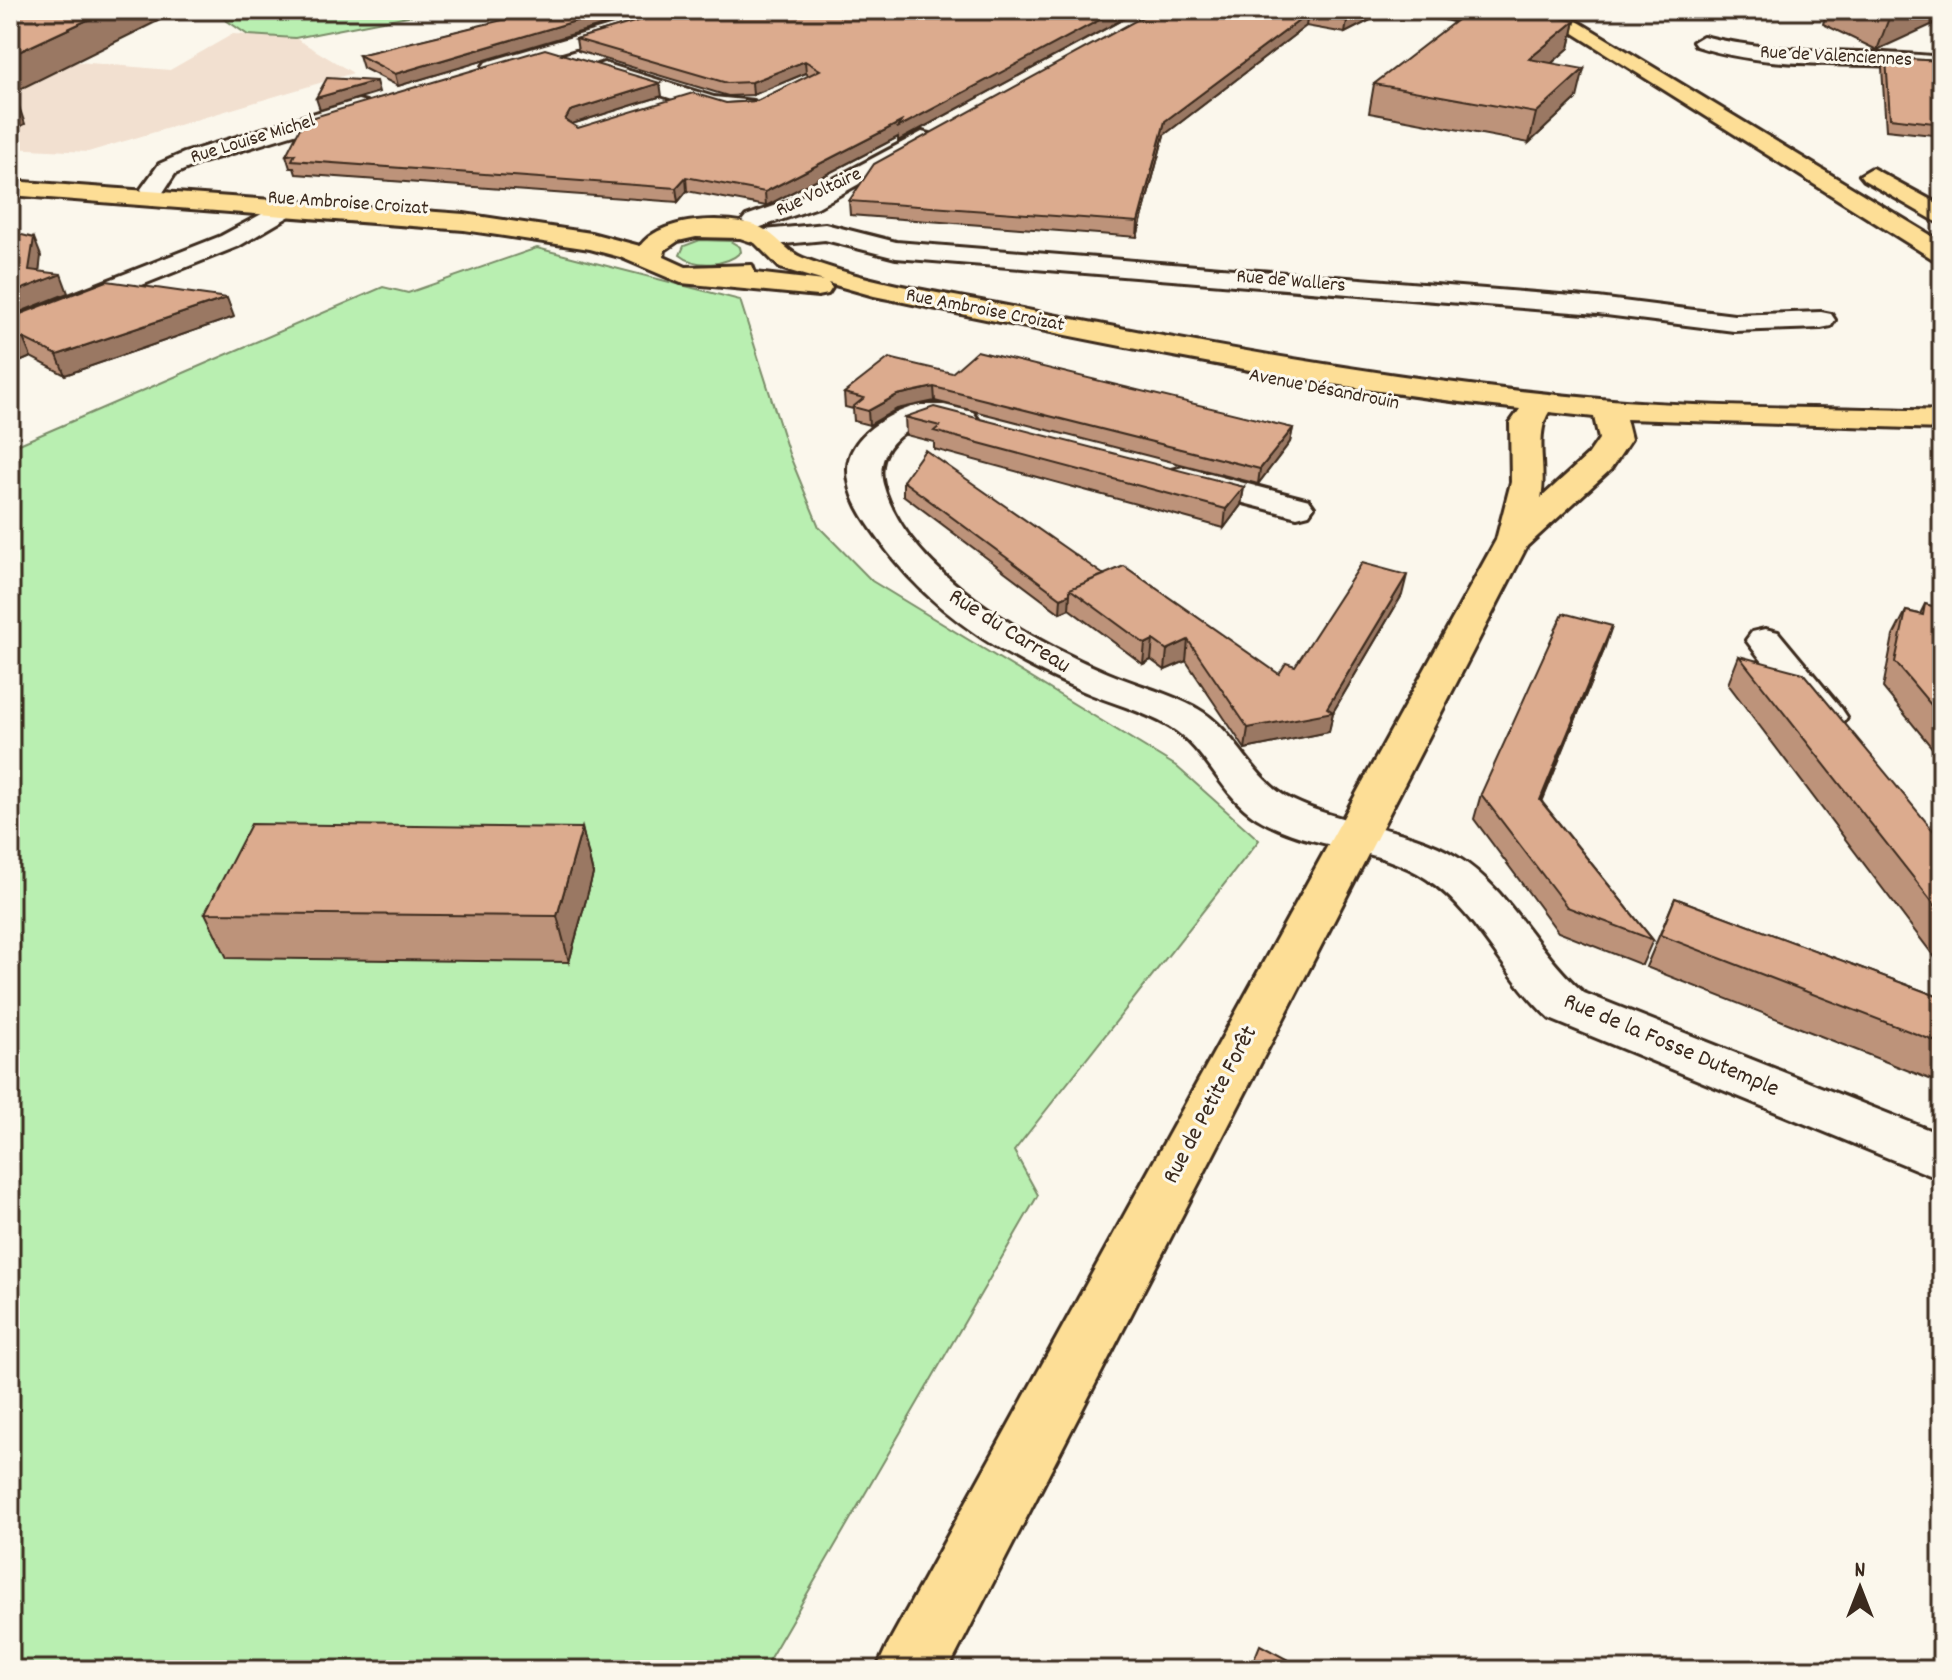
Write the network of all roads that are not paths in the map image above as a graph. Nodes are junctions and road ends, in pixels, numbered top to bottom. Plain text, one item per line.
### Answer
1 (685, 10) edge
2 (1434, 10) edge
3 (1546, 10) edge
4 (1525, 30) edge
5 (1703, 42) dead end
6 (545, 51) junction
7 (1936, 59) edge
8 (471, 73) edge
9 (630, 77) junction
10 (600, 87) edge
11 (692, 97) junction
12 (382, 100) edge
13 (763, 102) edge
14 (656, 108) edge
15 (941, 129) edge
16 (1856, 166) dead end
17 (10, 178) edge
18 (10, 188) edge
19 (153, 189) junction
20 (286, 208) junction
21 (1942, 217) edge
22 (727, 228) junction
23 (686, 231) junction
24 (768, 243) junction
25 (1942, 253) edge
26 (650, 259) junction
27 (713, 276) junction
28 (1821, 320) dead end
29 (10, 329) edge
30 (1158, 345) joint
31 (1532, 413) junction
32 (1610, 420) junction
33 (1942, 420) edge
34 (988, 426) edge
35 (1942, 436) edge
36 (1158, 471) edge
37 (1297, 507) dead end
38 (1513, 540) junction
39 (1765, 640) dead end
40 (1853, 749) edge
41 (1357, 836) junction
42 (1942, 1158) edge
43 (911, 1670) edge

1 - 6 street
2 - 4 street
3 - 25 main road
5 - 7 street, Rue de Valenciennes
6 - 8 street
6 - 9 street
9 - 10 street
9 - 11 street
11 - 13 street
11 - 14 street
12 - 19 street, Rue Louise Michel
15 - 22 street, Rue Voltaire
16 - 21 main road
17 - 19 main road, Rue Ambroise Croizat
18 - 20 main road, Rue Ambroise Croizat
19 - 23 main road, Rue Ambroise Croizat
20 - 26 main road, Rue Ambroise Croizat
20 - 29 street
22 - 23 main road, Rue Ambroise Croizat
22 - 24 main road, Rue Ambroise Croizat
23 - 26 main road
24 - 27 main road
24 - 28 street, Rue de Wallers
24 - 30 main road, Rue Ambroise Croizat
26 - 27 main road, Rue Ambroise Croizat
27 - 31 main road, Avenue Désandrouin
30 - 31 main road, Avenue Désandrouin
31 - 32 main road, Avenue Désandrouin
31 - 38 main road, Rue de Petite Forêt
32 - 33 main road, Avenue Désandrouin
32 - 35 main road, Avenue Désandrouin
32 - 38 main road, Rue de Petite Forêt
34 - 41 street, Rue du Carreau
36 - 37 street
38 - 41 main road, Rue de Petite Forêt
39 - 40 street
41 - 42 street, Rue de la Fosse Dutemple
41 - 43 main road, Rue de Petite Forêt

